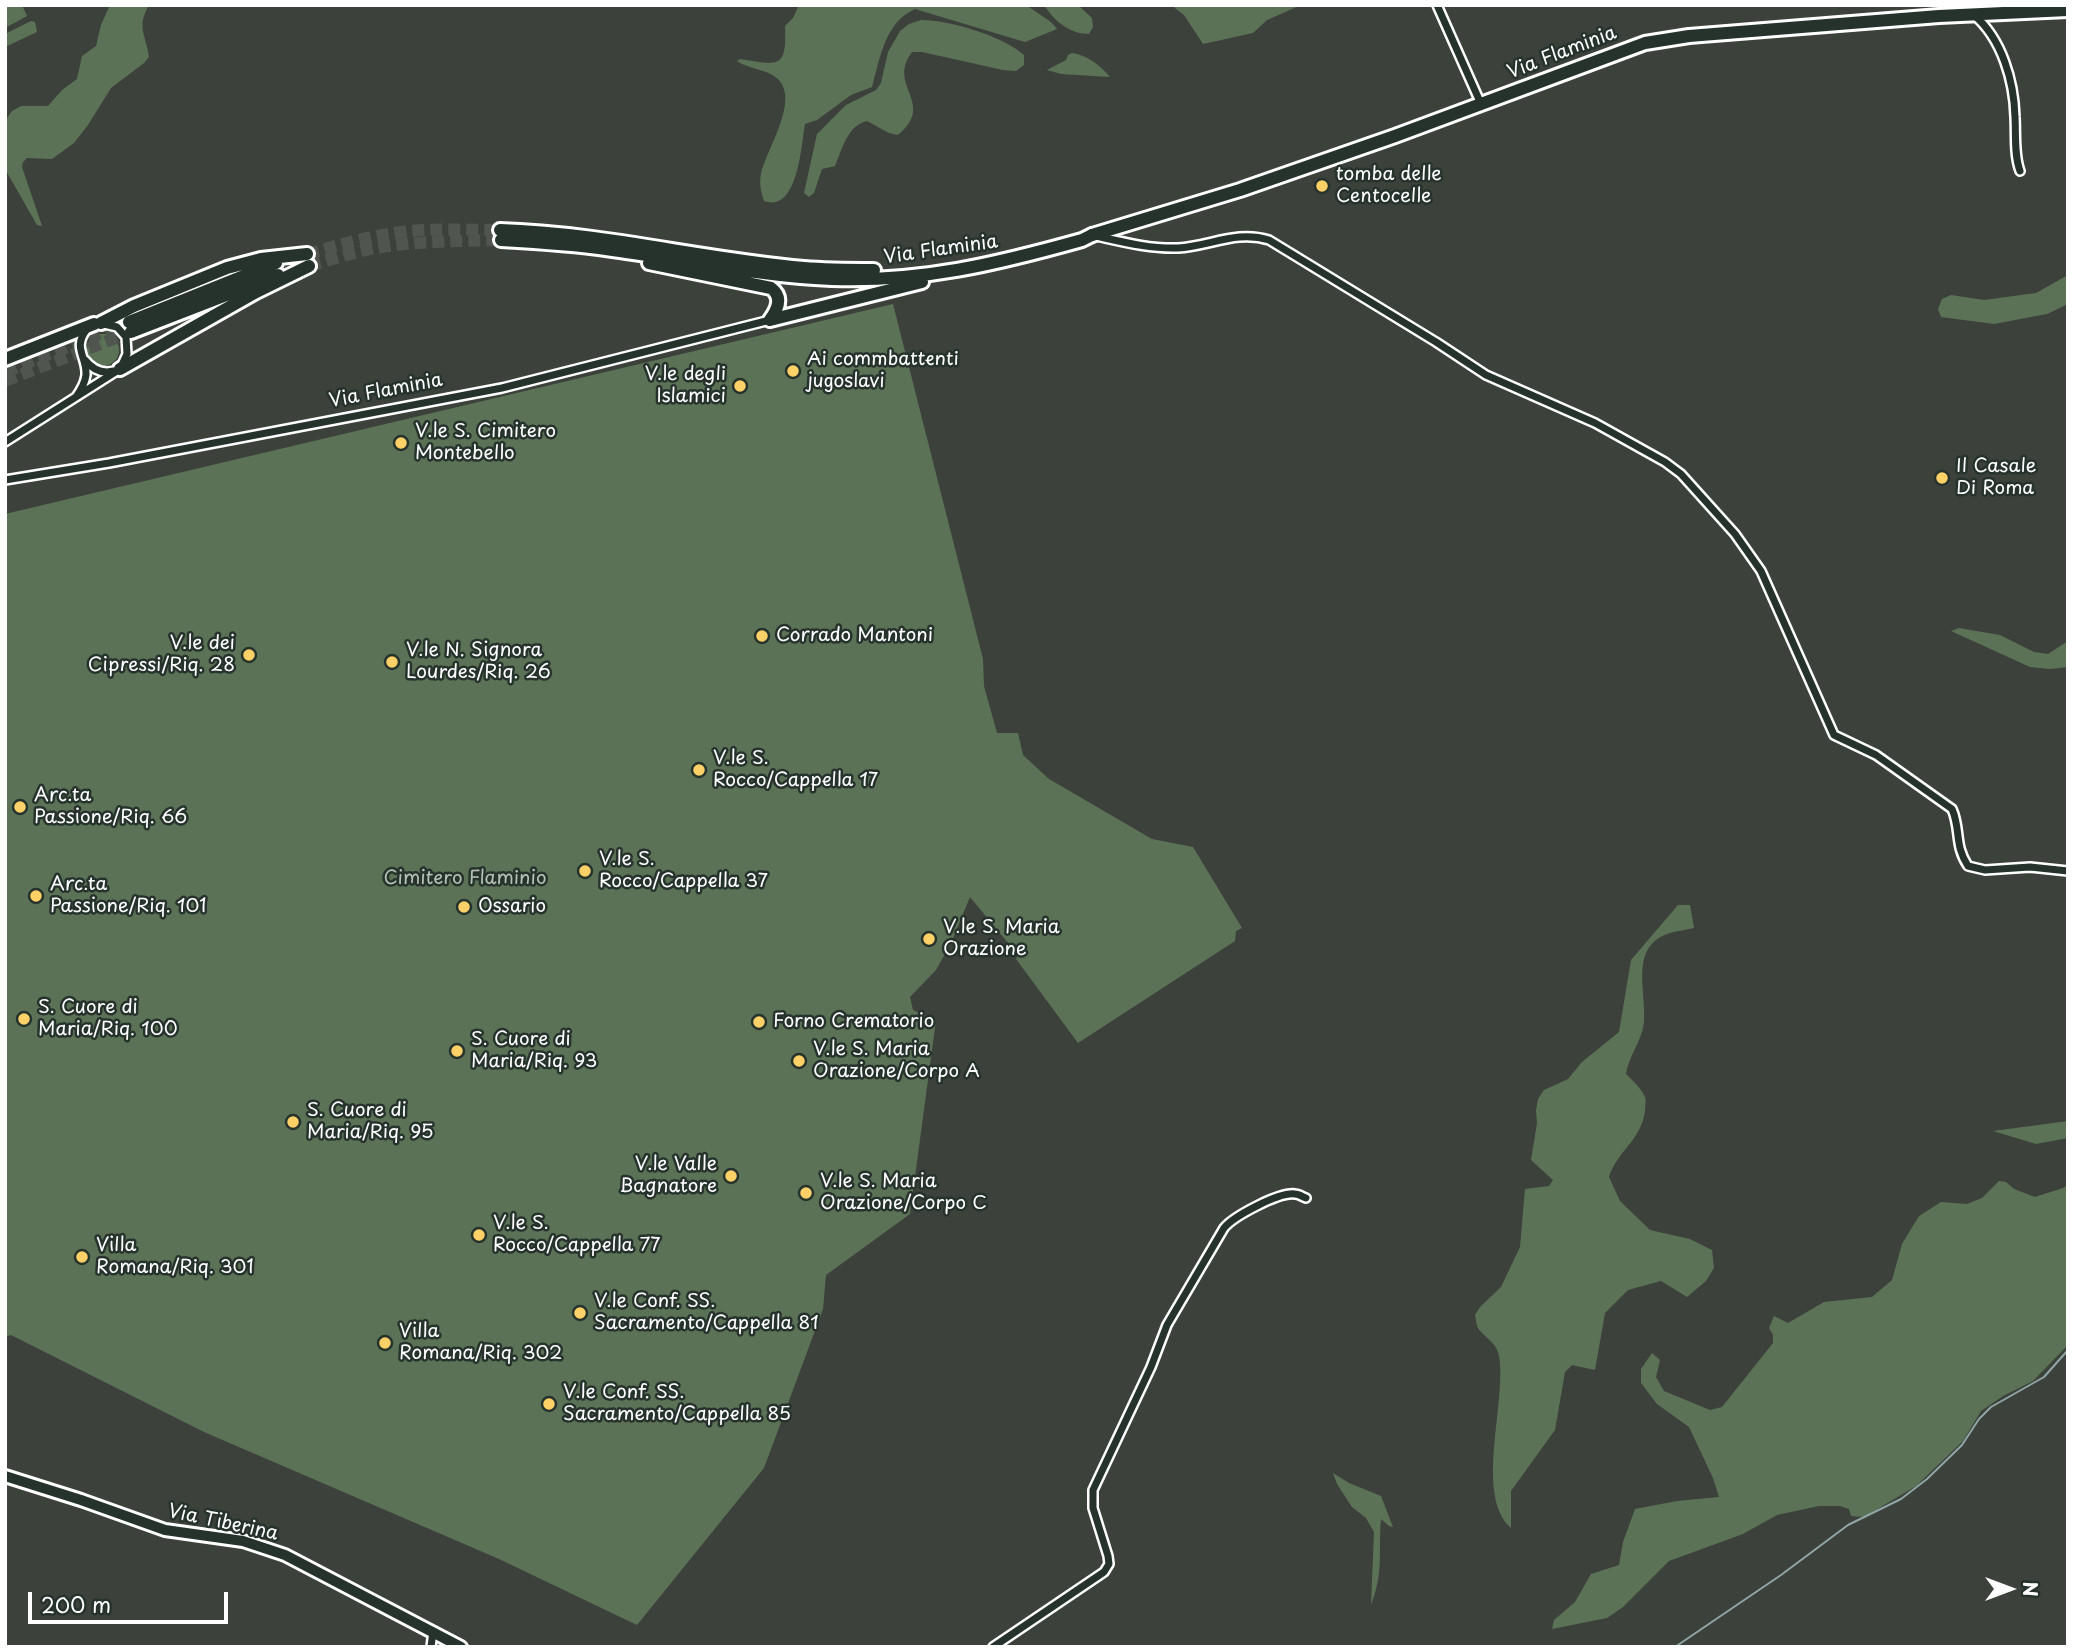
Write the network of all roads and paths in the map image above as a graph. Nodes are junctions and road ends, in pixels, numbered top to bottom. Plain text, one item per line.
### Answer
1 (1437, 5) edge
2 (2068, 10) edge
3 (1973, 14) junction
4 (1481, 104) junction
5 (2020, 172) dead end
6 (1092, 235) junction
7 (606, 248) junction
8 (308, 260) junction
9 (962, 271) junction
10 (770, 320) junction
11 (98, 324) junction
12 (130, 327) tunnel mouth
13 (82, 356) junction
14 (5, 359) edge
15 (120, 369) junction
16 (76, 397) junction
17 (7, 441) edge
18 (6, 479) edge
19 (2068, 870) edge
20 (1306, 1198) dead end
21 (5, 1476) edge
22 (433, 1631) junction
23 (431, 1647) edge
24 (461, 1647) edge
25 (993, 1647) edge

1 - 4 street
2 - 3 main road, Via Flaminia
3 - 4 main road, Via Flaminia
3 - 5 street
4 - 6 main road, Via Flaminia
6 - 7 main road, Via Flaminia
6 - 9 main road, Via Flaminia
6 - 19 street
7 - 9 main road, Via Flaminia
7 - 10 main road
8 - 11 main road
8 - 12 main road
8 - 15 main road
9 - 10 main road
10 - 18 street, Via Flaminia
11 - 13 street
11 - 14 main road
11 - 15 street
13 - 15 street
13 - 16 street
15 - 16 street
16 - 17 street
20 - 25 street
21 - 22 main road, Via Tiberina
22 - 23 street
22 - 24 main road, Via Tiberina

